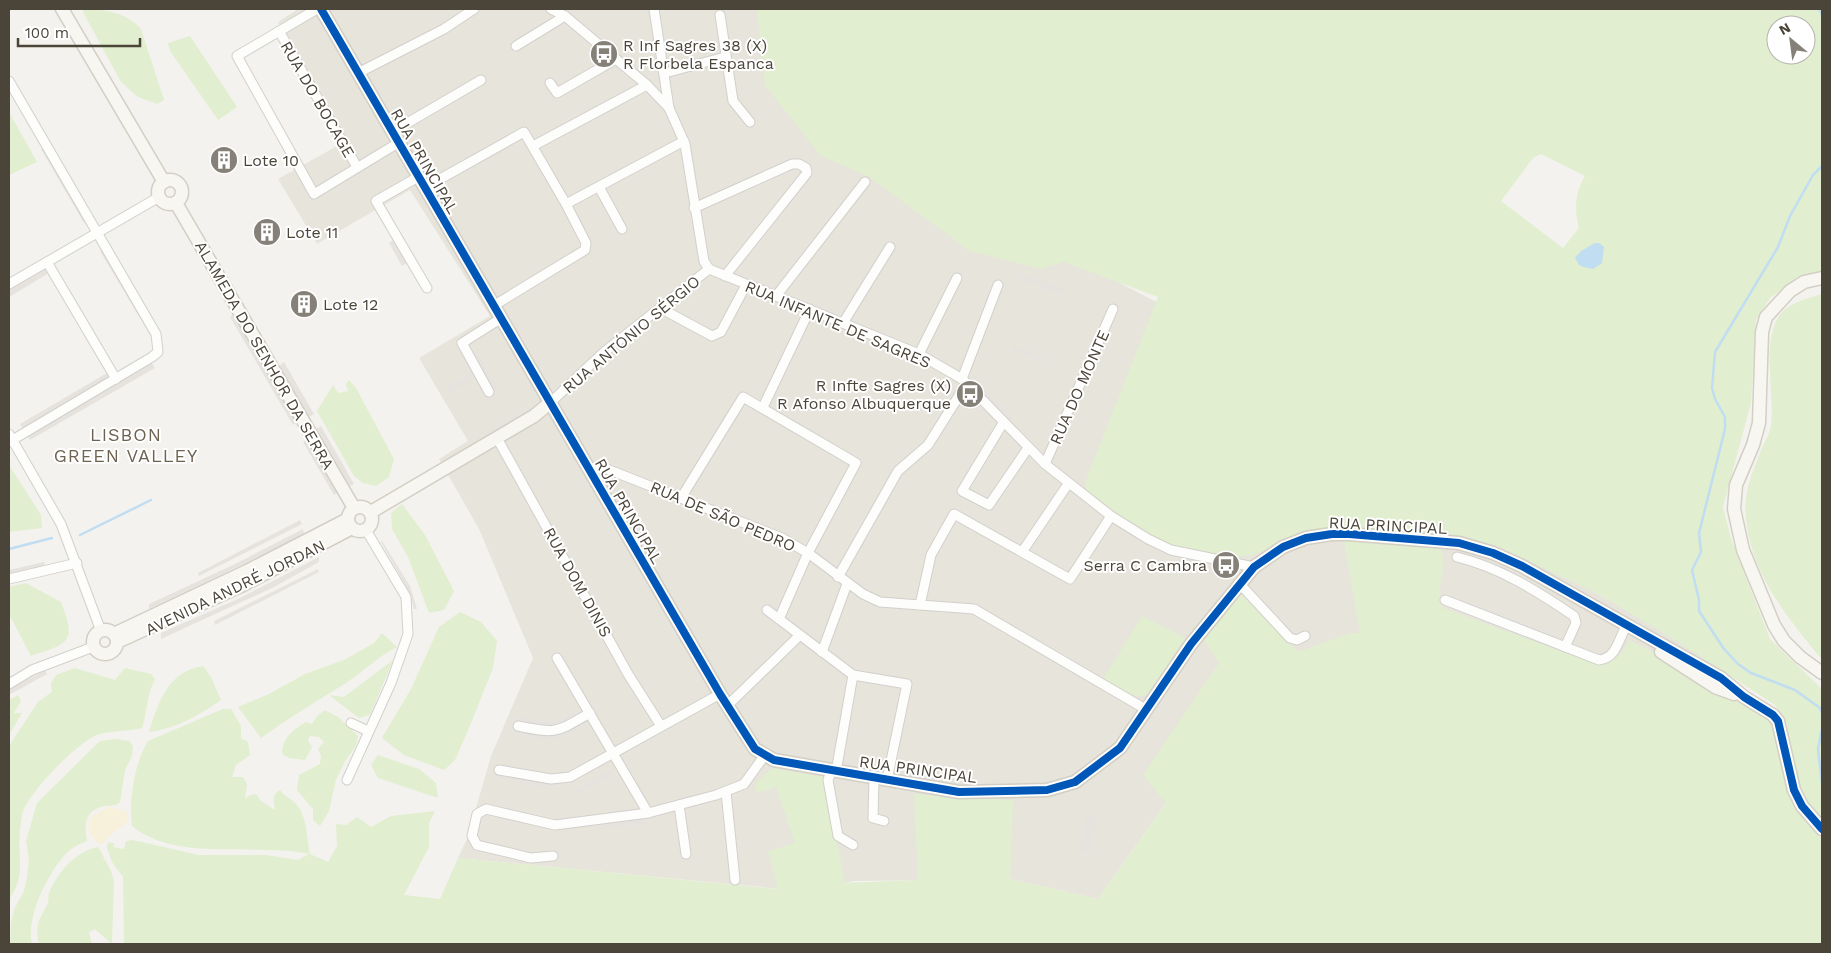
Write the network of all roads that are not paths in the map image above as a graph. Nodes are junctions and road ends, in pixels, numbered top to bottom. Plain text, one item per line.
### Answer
1 (62, 9) edge
2 (317, 9) edge
3 (321, 9) edge
4 (474, 9) edge
5 (551, 9) edge
6 (654, 9) edge
7 (720, 15) dead end
8 (565, 16) junction
9 (279, 32) junction
10 (516, 46) dead end
11 (725, 57) junction
12 (616, 59) junction
13 (358, 73) junction
14 (665, 73) junction
15 (481, 80) dead end
16 (9, 82) edge
17 (550, 83) dead end
18 (647, 85) junction
19 (669, 108) junction
20 (750, 122) dead end
21 (395, 137) junction
22 (684, 141) junction
23 (533, 146) junction
24 (357, 168) junction
25 (164, 182) junction
26 (421, 182) junction
27 (865, 182) dead end
28 (599, 186) junction
29 (159, 198) junction
30 (176, 203) junction
31 (566, 204) junction
32 (694, 208) junction
33 (622, 229) dead end
34 (98, 233) junction
35 (890, 247) dead end
36 (48, 262) junction
37 (709, 269) junction
38 (725, 276) junction
39 (957, 278) dead end
40 (1822, 278) edge
41 (9, 284) edge
42 (746, 285) junction
43 (998, 285) dead end
44 (427, 288) dead end
45 (776, 296) junction
46 (493, 306) junction
47 (660, 308) junction
48 (810, 309) junction
49 (1113, 309) dead end
50 (500, 319) junction
51 (843, 323) junction
52 (919, 354) junction
53 (116, 379) junction
54 (964, 381) junction
55 (489, 392) dead end
56 (551, 402) junction
57 (763, 407) junction
58 (534, 416) junction
59 (563, 423) junction
60 (1003, 423) junction
61 (497, 438) junction
62 (10, 439) edge
63 (1028, 448) junction
64 (1045, 464) junction
65 (588, 467) junction
66 (1068, 484) junction
67 (681, 498) junction
68 (371, 512) junction
69 (1110, 516) junction
70 (351, 518) junction
71 (366, 530) junction
72 (1022, 552) junction
73 (808, 553) junction
74 (1457, 557) dead end
75 (77, 563) junction
76 (1254, 566) junction
77 (838, 577) junction
78 (9, 579) edge
79 (1239, 583) junction
80 (847, 584) junction
81 (1445, 600) dead end
82 (920, 605) junction
83 (1590, 606) junction
84 (767, 610) dead end
85 (779, 619) junction
86 (1624, 630) junction
87 (111, 636) junction
88 (799, 636) junction
89 (1305, 636) dead end
90 (94, 647) junction
91 (1565, 647) junction
92 (822, 652) junction
93 (557, 658) dead end
94 (1822, 673) edge
95 (853, 675) junction
96 (9, 684) edge
97 (720, 694) junction
98 (1744, 697) junction
99 (727, 706) junction
100 (1146, 710) junction
101 (590, 713) junction
102 (350, 723) dead end
103 (518, 726) dead end
104 (661, 726) junction
105 (368, 730) junction
106 (613, 753) junction
107 (766, 755) junction
108 (499, 770) dead end
109 (834, 771) junction
110 (880, 779) junction
111 (348, 780) dead end
112 (726, 792) junction
113 (679, 805) junction
114 (648, 813) junction
115 (884, 821) dead end
116 (1822, 829) edge
117 (853, 845) dead end
118 (686, 854) dead end
119 (554, 856) dead end
120 (735, 880) dead end

1 - 25 street
2 - 9 street
3 - 13 street, RUA PRINCIPAL
4 - 13 street
5 - 8 street
6 - 14 street
7 - 11 street
8 - 10 street
8 - 12 street
9 - 24 street, RUA DO BOCAGE
9 - 24 street
11 - 14 street
11 - 20 street
12 - 17 street
12 - 18 street
13 - 21 street, RUA PRINCIPAL
14 - 19 street
15 - 21 street
16 - 34 street
18 - 19 street
18 - 23 street
19 - 22 street
21 - 24 street
21 - 26 street, RUA PRINCIPAL
22 - 28 street
22 - 32 street
23 - 26 street
23 - 31 street
25 - 29 street
25 - 30 street
26 - 44 street
26 - 46 street, RUA PRINCIPAL
27 - 45 street
28 - 31 street
28 - 33 street
29 - 30 street
29 - 34 street
30 - 70 street, ALAMEDA DO SENHOR DA SERRA
31 - 46 street
32 - 37 street
32 - 38 street
34 - 36 street
34 - 53 street
35 - 51 street
36 - 41 street
36 - 53 street
37 - 38 street, RUA INFANTE DE SAGRES
37 - 47 street, RUA ANTÓNIO SÉRGIO
38 - 42 street, RUA INFANTE DE SAGRES
39 - 52 street
40 - 94 street
42 - 45 street, RUA INFANTE DE SAGRES
42 - 47 street
43 - 54 street
45 - 48 street, RUA INFANTE DE SAGRES
46 - 50 street, RUA PRINCIPAL
47 - 56 street, RUA ANTÓNIO SÉRGIO
48 - 51 street, RUA INFANTE DE SAGRES
48 - 57 street
49 - 64 street, RUA DO MONTE
50 - 55 street
50 - 56 street, RUA PRINCIPAL
51 - 52 street, RUA INFANTE DE SAGRES
52 - 54 street, RUA INFANTE DE SAGRES
53 - 62 street
54 - 60 street, RUA INFANTE DE SAGRES
54 - 77 street
56 - 58 street, RUA ANTÓNIO SÉRGIO
56 - 59 street, RUA PRINCIPAL
57 - 67 street
57 - 73 street
58 - 59 street
58 - 61 street, RUA ANTÓNIO SÉRGIO
59 - 65 street, RUA PRINCIPAL
60 - 63 street, RUA INFANTE DE SAGRES
60 - 63 street
61 - 68 street, RUA ANTÓNIO SÉRGIO
61 - 104 street, RUA DOM DINIS
62 - 75 street
63 - 64 street, RUA INFANTE DE SAGRES
64 - 66 street, RUA INFANTE DE SAGRES
65 - 67 street, RUA DE SÃO PEDRO
65 - 97 street, RUA PRINCIPAL
66 - 69 street, RUA INFANTE DE SAGRES
66 - 72 street
67 - 73 street, RUA DE SÃO PEDRO
68 - 70 street
68 - 71 street
69 - 72 street
69 - 76 street, RUA INFANTE DE SAGRES
70 - 71 street
70 - 87 street, AVENIDA ANDRÉ JORDAN
71 - 105 street
72 - 82 street
73 - 77 street, RUA DE SÃO PEDRO
73 - 85 street
74 - 91 street
75 - 78 street
75 - 87 street
76 - 79 street, RUA PRINCIPAL
76 - 83 street, RUA PRINCIPAL
77 - 80 street, RUA DE SÃO PEDRO
79 - 89 street
79 - 100 street, RUA PRINCIPAL
80 - 82 street, RUA DE SÃO PEDRO
80 - 92 street
81 - 91 street
82 - 100 street, RUA DE SÃO PEDRO
83 - 86 street, RUA PRINCIPAL
83 - 98 street, RUA PRINCIPAL
84 - 85 street
85 - 88 street
86 - 91 street
86 - 98 street, RUA PRINCIPAL
87 - 90 street
87 - 90 street, AVENIDA ANDRÉ JORDAN
88 - 92 street
88 - 99 street
90 - 96 street
92 - 95 street
93 - 101 street
95 - 109 street
95 - 110 street
97 - 99 street, RUA PRINCIPAL
97 - 104 street
98 - 116 street, RUA PRINCIPAL
99 - 107 street, RUA PRINCIPAL
100 - 110 street, RUA PRINCIPAL
101 - 103 street
101 - 106 street
102 - 105 street
104 - 106 street
105 - 111 street
106 - 108 street
106 - 114 street
107 - 109 street, RUA PRINCIPAL
107 - 112 street
109 - 110 street, RUA PRINCIPAL
109 - 117 street
110 - 115 street
112 - 113 street
112 - 120 street
113 - 114 street
113 - 118 street
114 - 119 street

